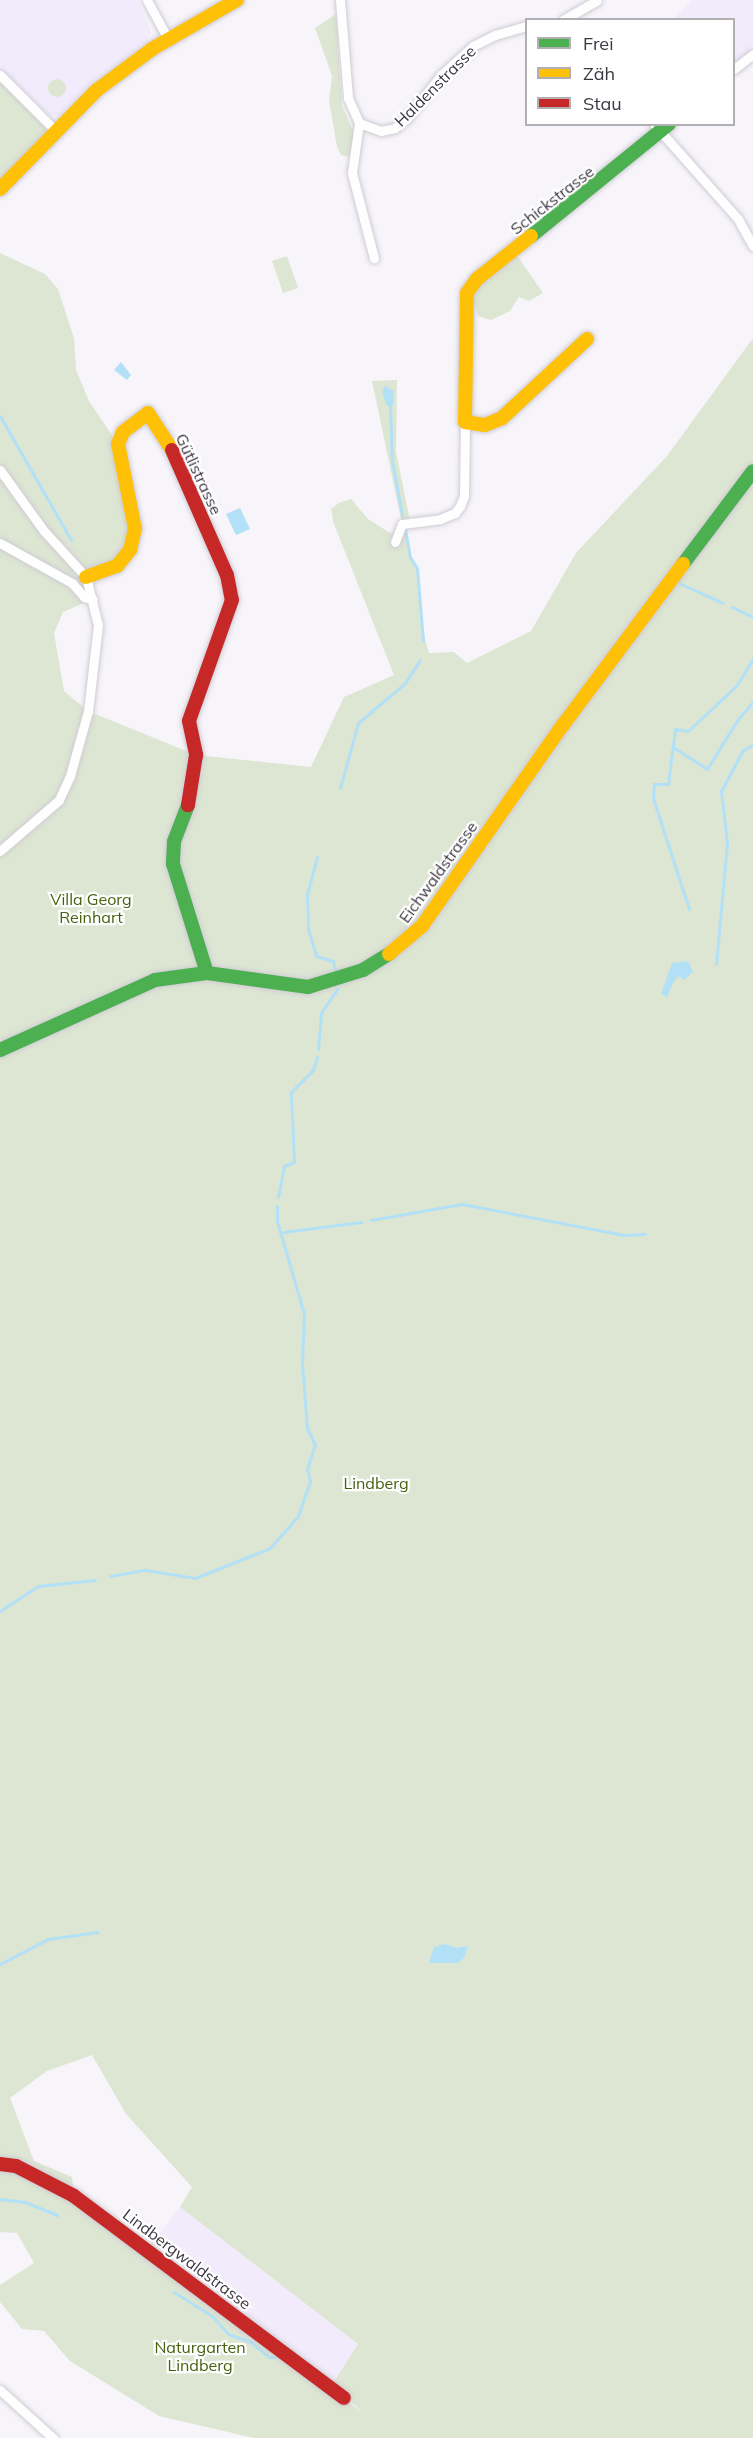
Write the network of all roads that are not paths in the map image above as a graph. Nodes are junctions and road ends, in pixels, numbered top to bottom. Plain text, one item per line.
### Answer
1 (147, 0) edge
2 (237, 0) edge
3 (340, 0) edge
4 (597, 0) edge
5 (566, 18) edge
6 (525, 26) edge
7 (168, 39) junction
8 (753, 54) edge
9 (735, 68) edge
10 (0, 75) edge
11 (359, 123) junction
12 (661, 127) edge
13 (56, 131) junction
14 (0, 189) edge
15 (753, 246) edge
16 (374, 258) dead end
17 (587, 339) dead end
18 (465, 422) junction
19 (0, 470) edge
20 (753, 471) edge
21 (395, 542) dead end
22 (0, 543) edge
23 (86, 577) junction
24 (93, 599) junction
25 (0, 851) edge
26 (207, 973) junction
27 (0, 1050) edge
28 (0, 2164) edge
29 (0, 2390) edge
30 (344, 2398) dead end
31 (53, 2438) edge

1 - 7 street
2 - 7 street
3 - 11 street
4 - 5 street
6 - 11 street, Haldenstrasse
7 - 13 street
8 - 9 street
10 - 13 street
11 - 16 street
12 - 15 street
12 - 18 street, Schickstrasse
13 - 14 street
17 - 18 street
18 - 21 street
19 - 23 street
20 - 26 street, Eichwaldstrasse
22 - 24 street
23 - 24 street
23 - 26 street, Gütlistrasse
24 - 25 street
26 - 27 street, Eichwaldstrasse
28 - 30 street, Lindbergwaldstrasse
29 - 31 street

